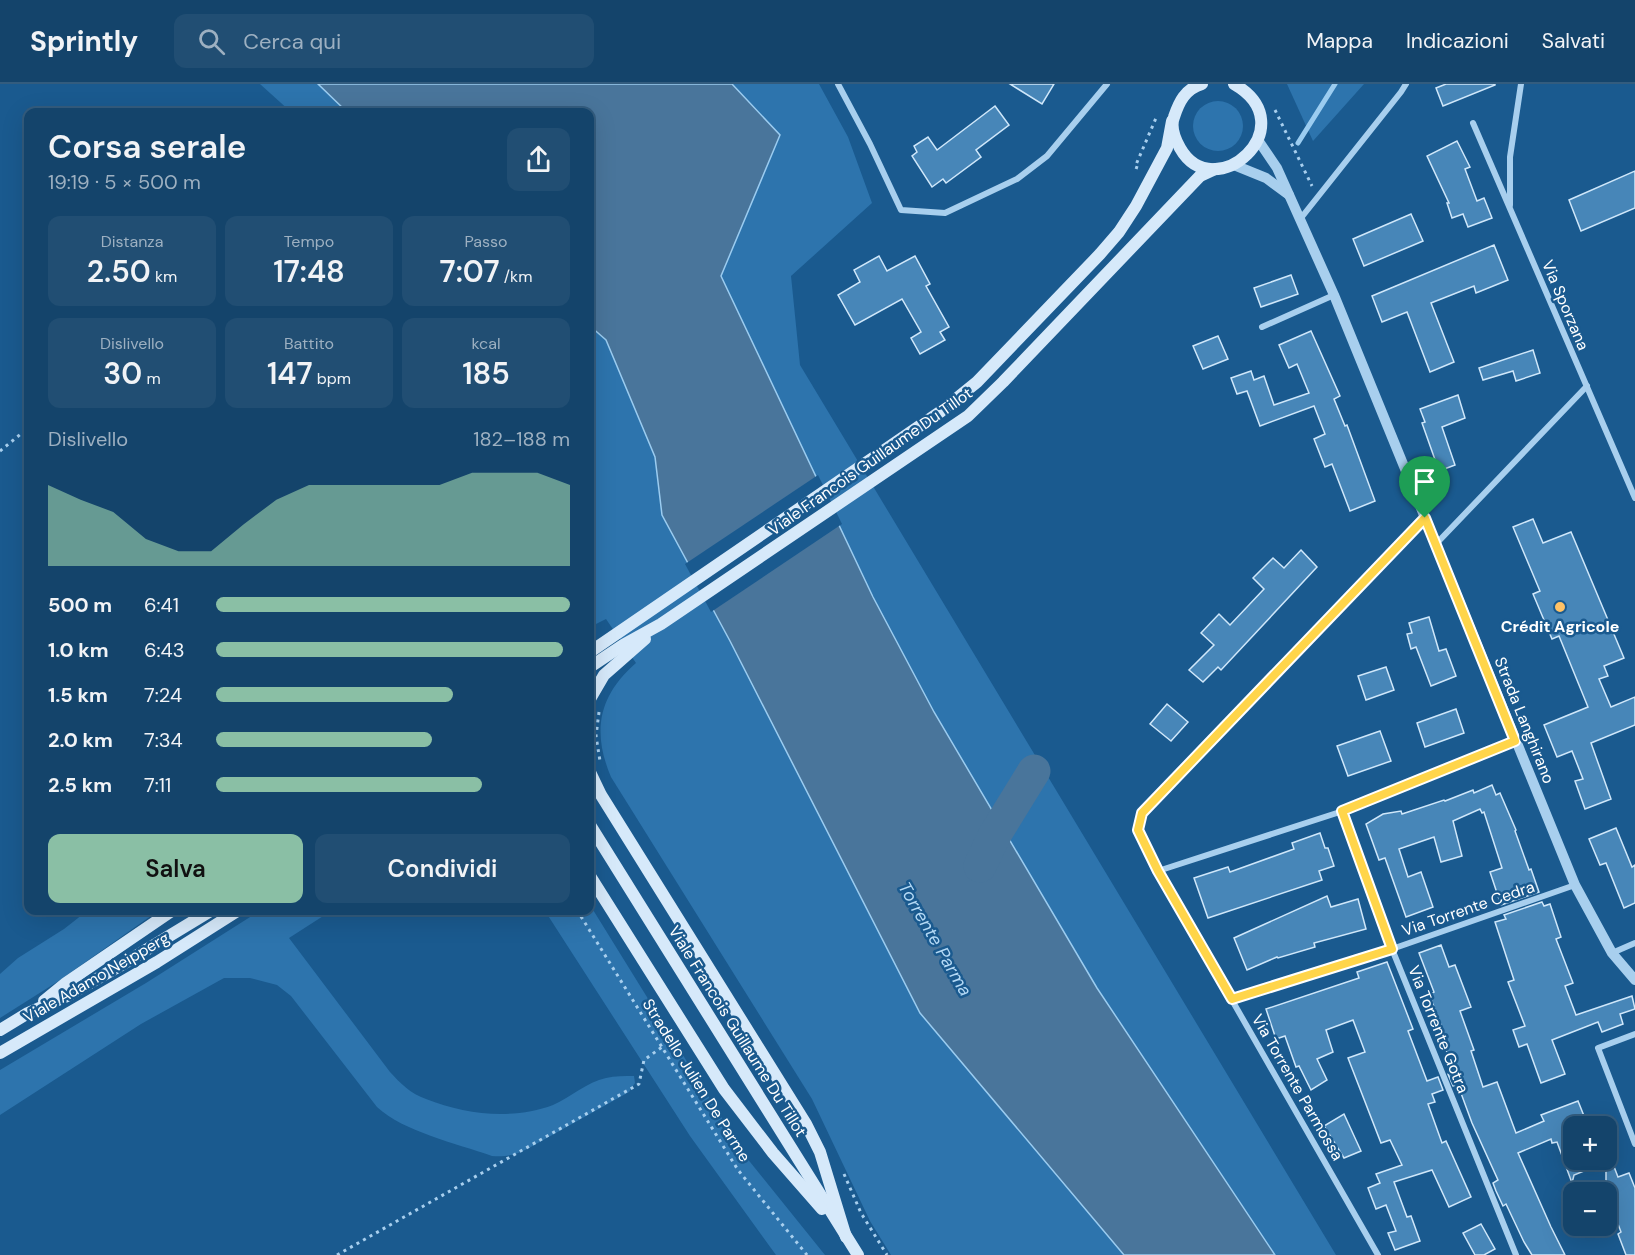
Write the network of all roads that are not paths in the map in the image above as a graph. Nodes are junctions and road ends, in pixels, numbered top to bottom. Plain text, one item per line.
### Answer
1 (838, 84) edge
2 (1107, 84) edge
3 (1187, 84) edge
4 (1202, 84) edge
5 (1234, 84) edge
6 (1406, 84) edge
7 (1521, 84) edge
8 (1180, 99) junction
9 (1172, 121) junction
10 (1473, 123) dead end
11 (1258, 140) junction
12 (1234, 165) junction
13 (1215, 169) junction
14 (1291, 197) junction
15 (1510, 210) junction
16 (1301, 218) junction
17 (1334, 295) junction
18 (1262, 327) dead end
19 (1587, 386) junction
20 (1635, 496) edge
21 (1425, 518) junction
22 (1436, 544) junction
23 (626, 648) junction
24 (594, 649) edge
25 (594, 665) edge
26 (594, 692) edge
27 (1515, 741) junction
28 (594, 780) edge
29 (1342, 811) junction
30 (594, 831) edge
31 (1158, 871) junction
32 (594, 882) edge
33 (1575, 885) junction
34 (166, 915) edge
35 (204, 915) edge
36 (231, 915) edge
37 (1635, 943) edge
38 (1392, 949) junction
39 (1612, 953) junction
40 (1635, 980) edge
41 (1232, 999) junction
42 (28, 1013) junction
43 (0, 1030) edge
44 (1635, 1034) edge
45 (0, 1053) edge
46 (1635, 1144) edge
47 (846, 1237) junction
48 (858, 1255) edge
49 (1378, 1255) edge
50 (1516, 1255) edge

1 - 2 street
3 - 8 main road
4 - 8 main road
5 - 11 main road
6 - 16 street
7 - 15 street
8 - 9 main road
9 - 13 main road
9 - 24 main road, Viale Francois Guillaume Du Tillot
10 - 15 street, Via Sporzana
11 - 12 main road
11 - 14 street, Strada Langhirano
12 - 13 main road
12 - 14 street, Strada Langhirano
13 - 23 main road, Viale Francois Guillaume Du Tillot
14 - 16 street, Strada Langhirano
15 - 19 street, Via Sporzana
16 - 17 street, Strada Langhirano
17 - 18 street
17 - 21 street, Strada Langhirano
19 - 20 street, Via Sporzana
19 - 22 street
21 - 22 street, Strada Langhirano
21 - 31 street, Via Torrente Parmossa
22 - 27 street, Strada Langhirano
23 - 25 main road, Viale Francois Guillaume Du Tillot
23 - 26 main road
27 - 29 street
27 - 33 street, Strada Langhirano
28 - 47 main road
29 - 31 street
29 - 38 street, Via Torrente Gotra
30 - 47 main road, Viale Francois Guillaume Du Tillot
31 - 41 street, Via Torrente Parmossa
32 - 47 main road
33 - 38 street, Via Torrente Cedra
33 - 39 street, Strada Langhirano
34 - 42 main road
35 - 42 main road, Viale Adamo Neipperg
36 - 45 main road, Viale Adamo Neipperg
37 - 39 street
38 - 41 street, Via Torrente Cedra
38 - 50 street, Via Torrente Gotra
39 - 40 street, Strada Langhirano
41 - 49 street, Via Torrente Parmossa
42 - 43 main road, Viale Adamo Neipperg
44 - 46 street
47 - 48 main road, Viale Francois Guillaume Du Tillot

